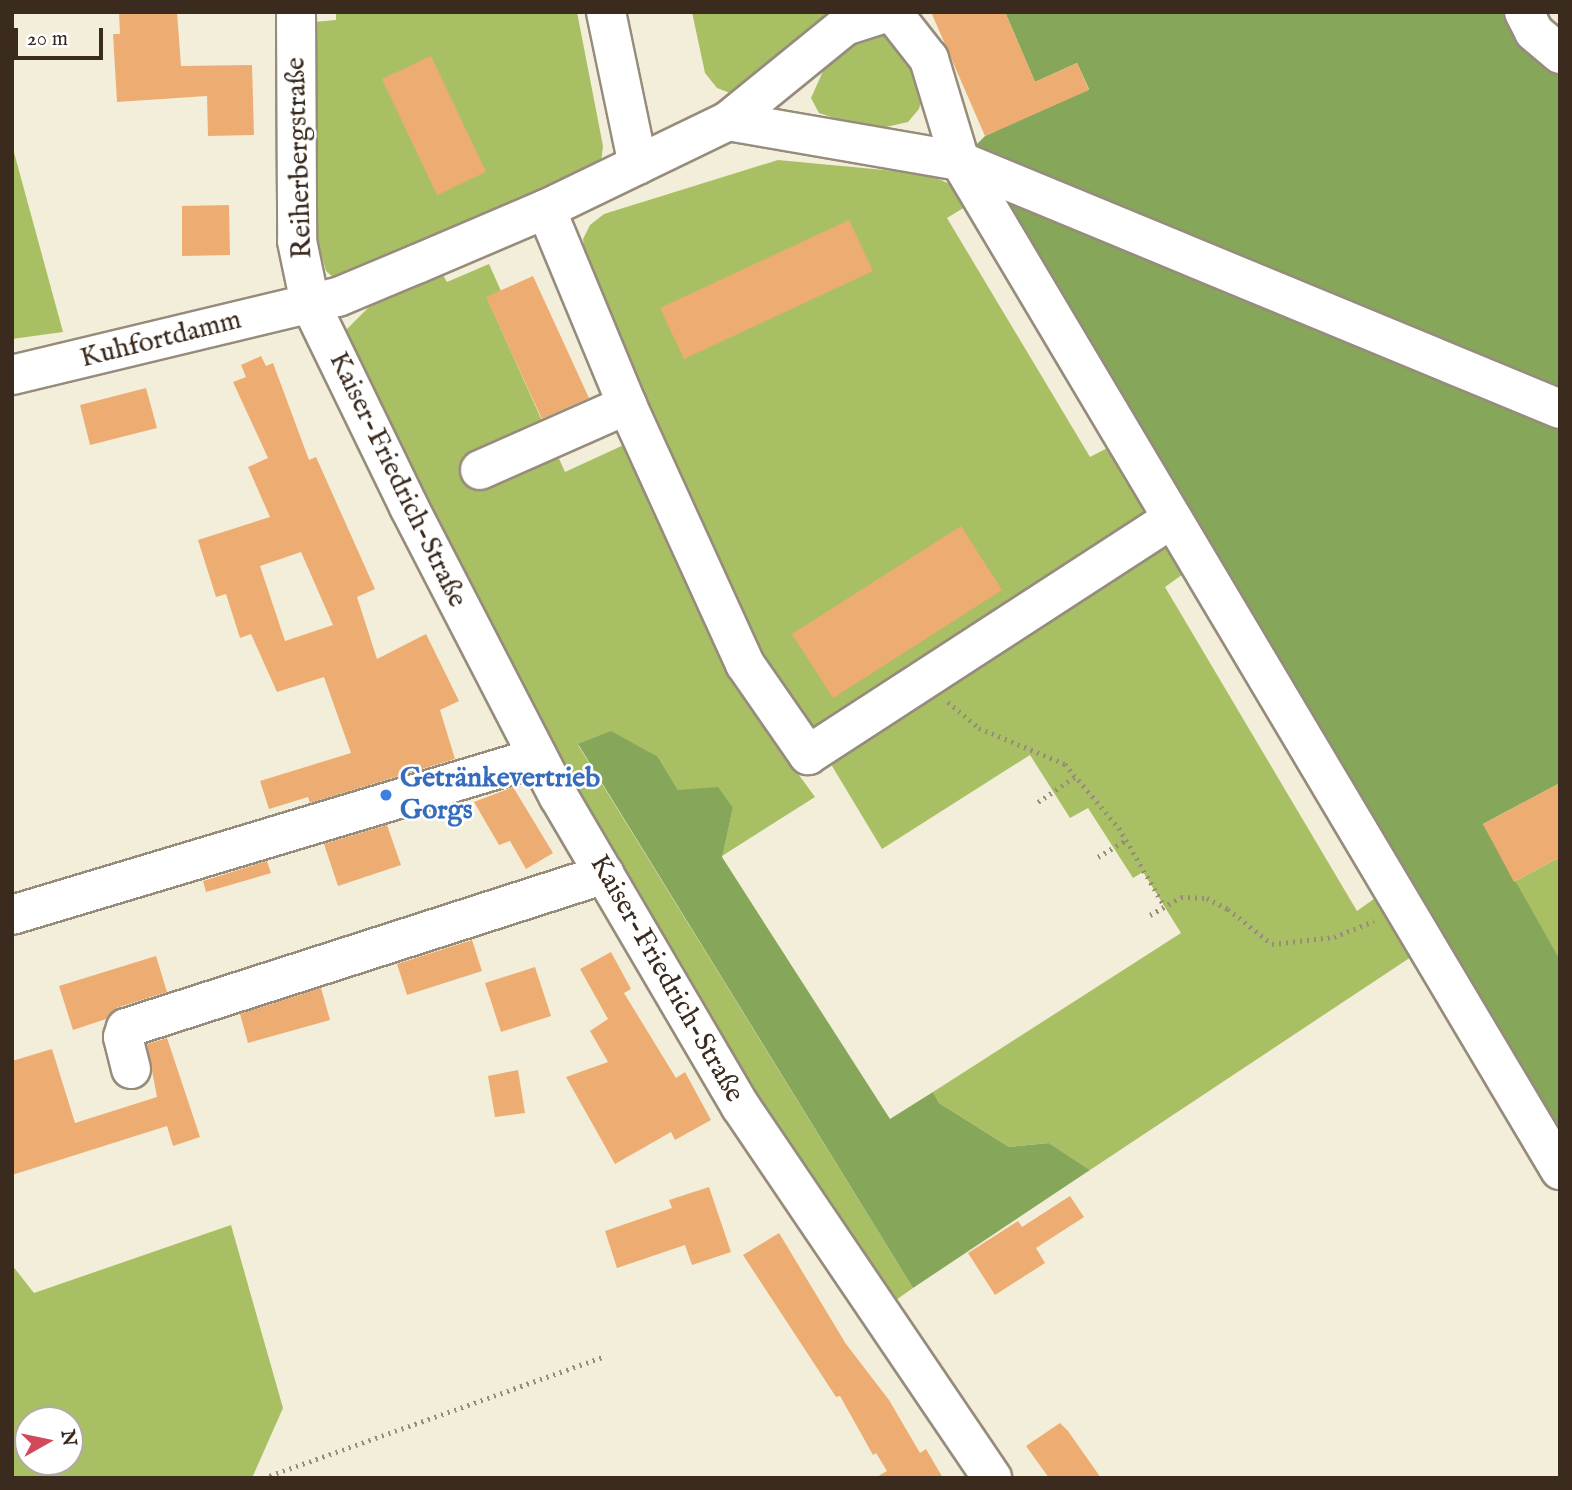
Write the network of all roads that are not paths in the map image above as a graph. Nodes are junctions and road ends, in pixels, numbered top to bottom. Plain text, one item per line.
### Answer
1 (296, 12) edge
2 (606, 12) edge
3 (891, 12) edge
4 (1524, 12) edge
5 (1560, 54) edge
6 (728, 121) junction
7 (960, 161) junction
8 (638, 165) junction
9 (546, 209) junction
10 (310, 303) junction
11 (12, 375) edge
12 (627, 405) junction
13 (1560, 409) edge
14 (480, 470) dead end
15 (1170, 520) junction
16 (538, 757) junction
17 (605, 874) junction
18 (12, 915) edge
19 (131, 1069) dead end
20 (1560, 1170) edge
21 (992, 1478) edge

1 - 10 street, Reiherbergstraße
2 - 8 street
3 - 6 street, Kuhfortdamm
3 - 7 street
4 - 5 street
6 - 7 street
6 - 8 street, Kuhfortdamm
7 - 13 street
7 - 15 street
8 - 9 street, Kuhfortdamm
9 - 10 street, Kuhfortdamm
9 - 12 street
10 - 11 street, Kuhfortdamm
10 - 16 street, Kaiser-Friedrich-Straße
12 - 14 street
12 - 15 street
15 - 20 street
16 - 17 street, Kaiser-Friedrich-Straße
16 - 18 street
17 - 19 street
17 - 21 street, Kaiser-Friedrich-Straße

